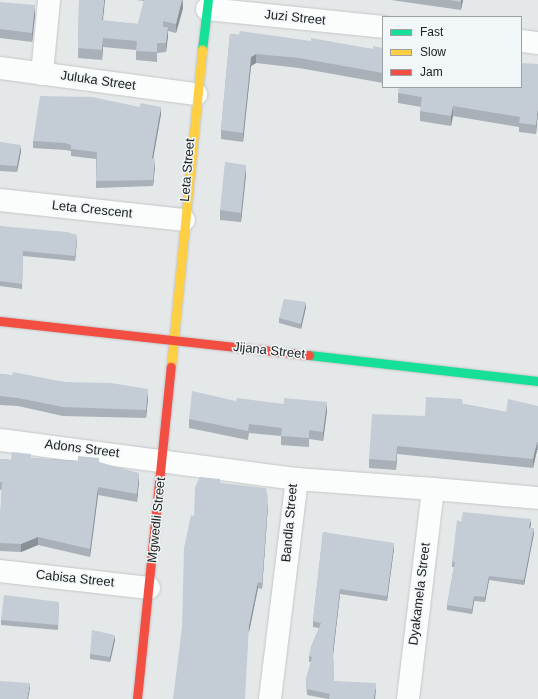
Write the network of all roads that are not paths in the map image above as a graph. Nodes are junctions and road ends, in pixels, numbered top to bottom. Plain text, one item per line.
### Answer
1 (49, 0) edge
2 (208, 5) edge
3 (382, 27) edge
4 (522, 41) edge
5 (538, 43) edge
6 (0, 68) edge
7 (42, 74) junction
8 (196, 94) junction
9 (0, 200) edge
10 (184, 220) junction
11 (0, 321) edge
12 (173, 340) junction
13 (538, 381) edge
14 (0, 440) edge
15 (164, 459) junction
16 (297, 479) junction
17 (433, 489) junction
18 (538, 498) edge
19 (0, 571) edge
20 (149, 588) junction
21 (137, 699) edge
22 (270, 699) edge
23 (408, 699) edge

1 - 7 street
2 - 3 street, Juzi Street
2 - 8 street, Leta Street
4 - 5 street
6 - 7 street, Juluka Street
7 - 8 street, Juluka Street
8 - 10 street, Leta Street
9 - 10 street, Leta Crescent
10 - 12 street, Leta Street
11 - 12 street, Jijana Street
12 - 13 street, Jijana Street
12 - 15 street, Mgwedli Street
14 - 15 street, Adons Street
15 - 16 street, Bandla Street
15 - 20 street, Mgwedli Street
16 - 17 street
16 - 22 street, Bandla Street
17 - 18 street
17 - 23 street, Dyakamela Street
19 - 20 street, Cabisa Street
20 - 21 street, Mgwedli Street

